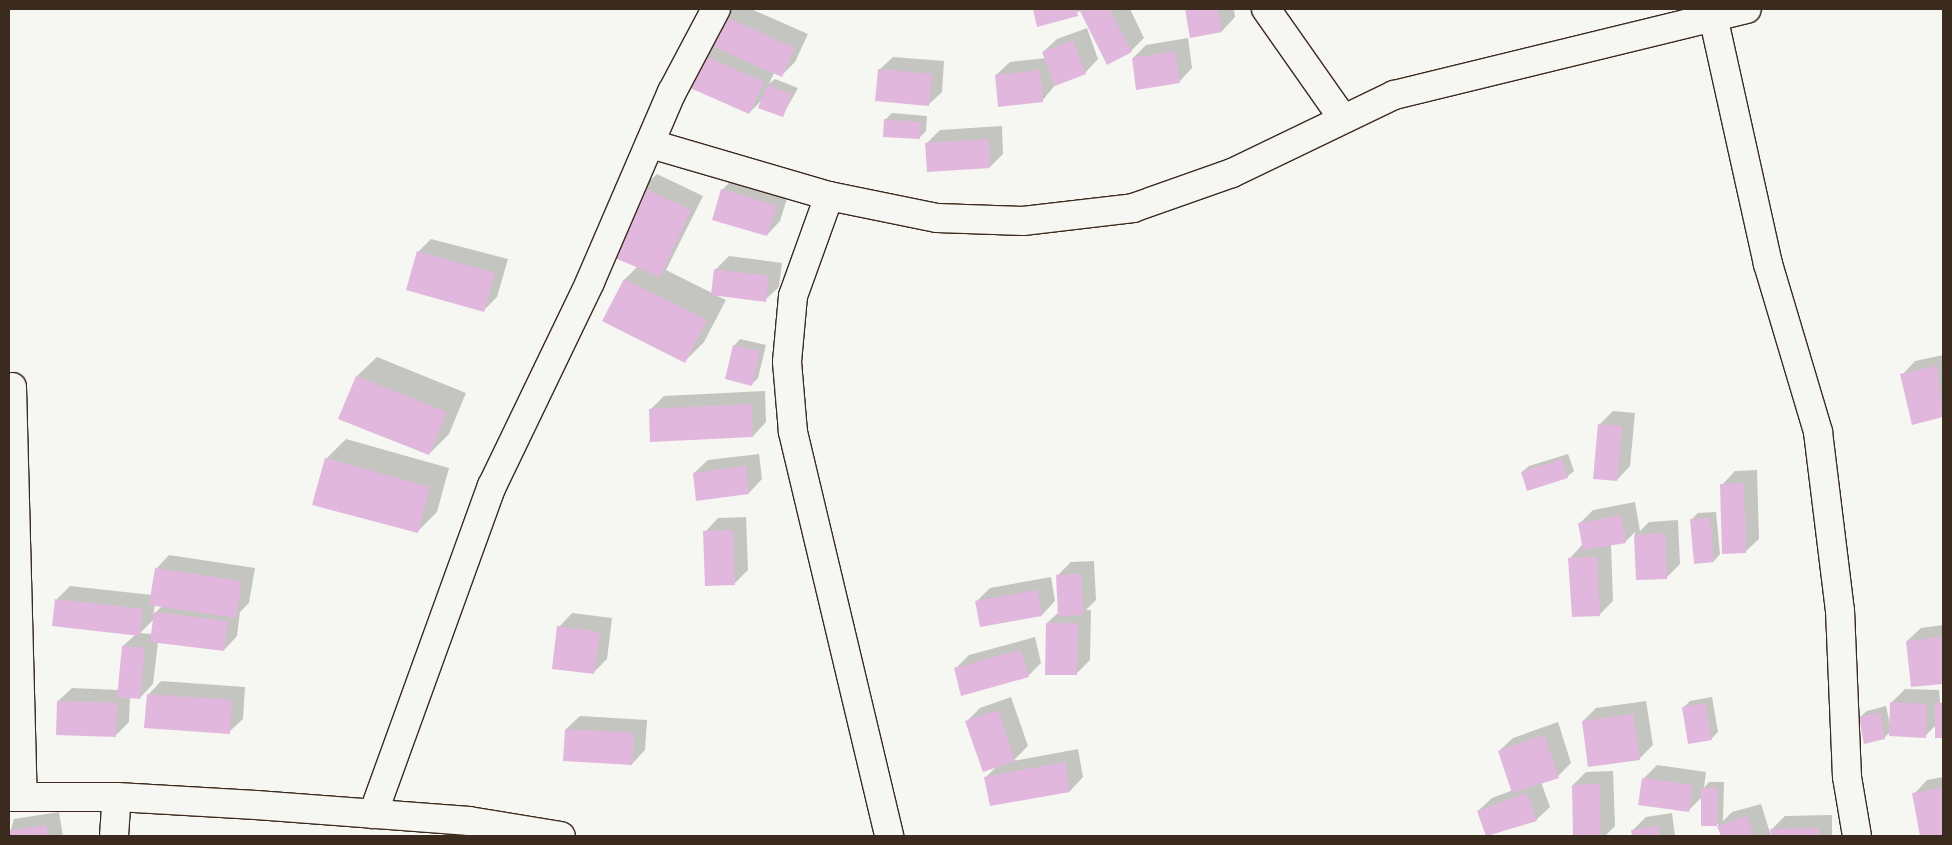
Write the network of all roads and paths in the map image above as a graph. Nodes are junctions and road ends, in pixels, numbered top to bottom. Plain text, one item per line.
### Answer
1 (716, 9) edge
2 (1266, 9) edge
3 (1732, 11) edge
4 (1342, 117) junction
5 (651, 144) junction
6 (829, 196) junction
7 (12, 387) dead end
8 (117, 796) junction
9 (16, 797) edge
10 (373, 814) junction
11 (114, 836) edge
12 (561, 836) edge
13 (889, 836) edge
14 (1857, 836) edge

1 - 5 street
2 - 4 street
3 - 4 street
3 - 14 street
4 - 6 street
5 - 6 street
5 - 10 street
6 - 13 street
7 - 9 street
8 - 9 street
8 - 10 street
8 - 11 street
10 - 12 street

